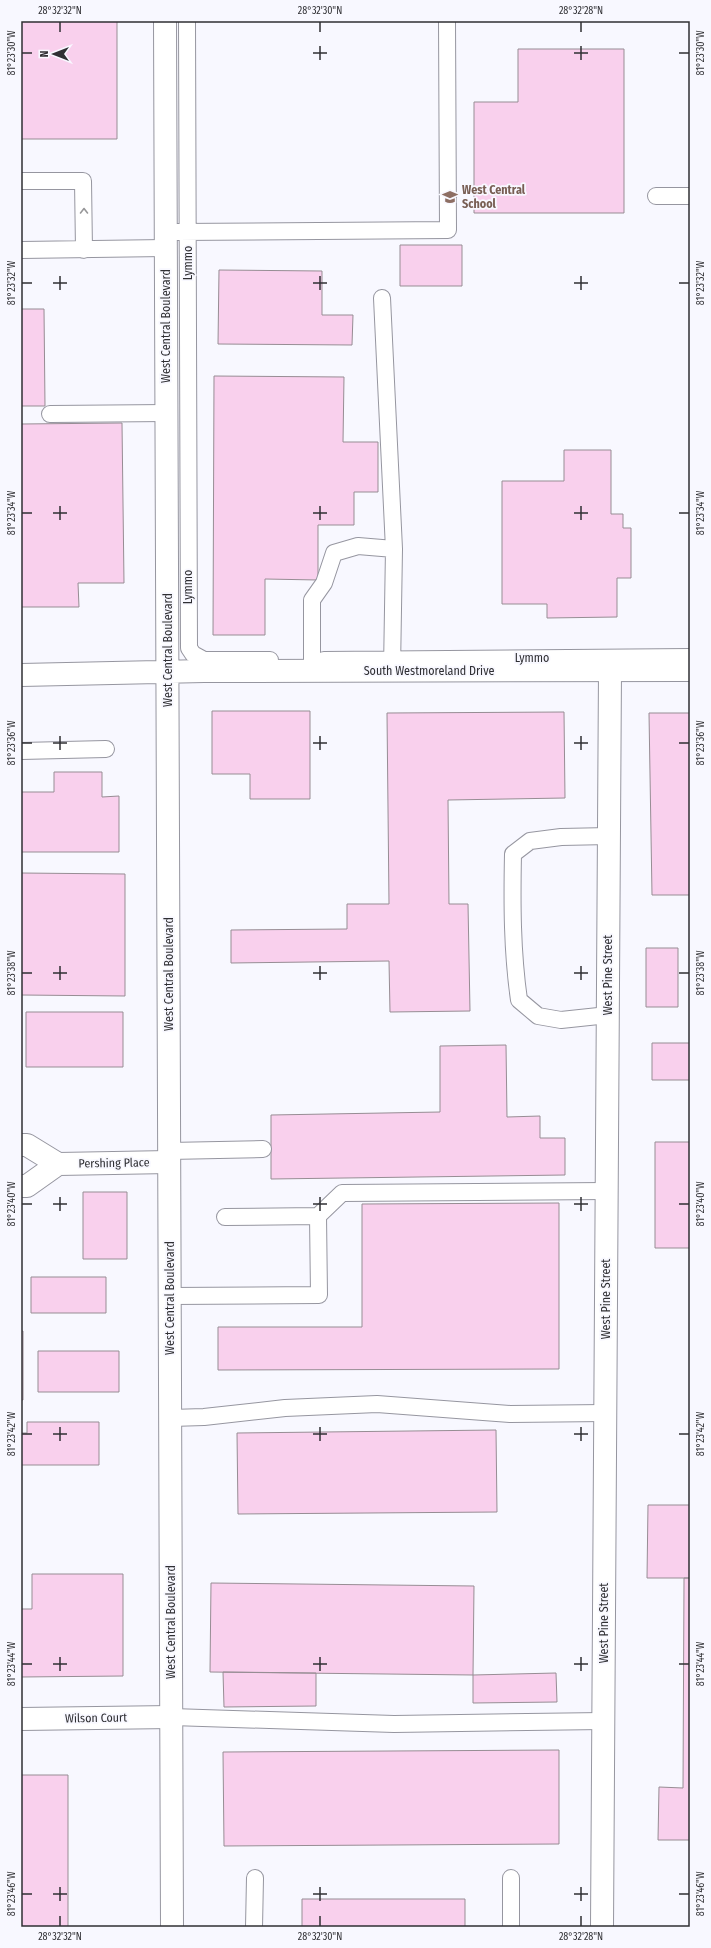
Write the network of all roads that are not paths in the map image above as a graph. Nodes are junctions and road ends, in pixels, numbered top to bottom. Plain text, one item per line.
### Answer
1 (166, 21) edge
2 (187, 21) edge
3 (447, 21) edge
4 (21, 181) edge
5 (656, 196) dead end
6 (690, 196) edge
7 (188, 232) junction
8 (166, 240) junction
9 (21, 250) edge
10 (84, 250) junction
11 (382, 298) dead end
12 (167, 413) junction
13 (50, 414) dead end
14 (394, 549) junction
15 (690, 656) edge
16 (392, 665) junction
17 (312, 666) junction
18 (690, 670) edge
19 (610, 671) junction
20 (167, 672) junction
21 (21, 675) edge
22 (106, 749) dead end
23 (21, 751) edge
24 (609, 836) junction
25 (608, 1014) junction
26 (21, 1145) edge
27 (263, 1149) dead end
28 (169, 1157) junction
29 (58, 1164) junction
30 (21, 1186) edge
31 (606, 1190) junction
32 (318, 1216) junction
33 (225, 1218) dead end
34 (170, 1296) junction
35 (605, 1413) junction
36 (171, 1418) junction
37 (172, 1716) junction
38 (21, 1718) edge
39 (603, 1721) junction
40 (255, 1878) dead end
41 (511, 1878) dead end
42 (172, 1927) edge
43 (254, 1927) edge
44 (511, 1927) edge
45 (602, 1927) edge

1 - 8 street, West Central Boulevard
2 - 7 lane, Lymmo
3 - 7 lane
10 -> 4 lane
5 - 6 lane
7 - 8 lane
7 - 17 lane, Lymmo
8 - 10 lane
8 - 12 street, West Central Boulevard
9 - 10 lane
11 - 14 lane
12 - 13 lane
12 - 20 street, West Central Boulevard
14 - 16 lane
14 - 17 lane
15 - 16 lane, Lymmo
16 - 17 street, South Westmoreland Drive
16 - 19 street, South Westmoreland Drive
17 - 20 street, South Westmoreland Drive
18 - 19 street, South Westmoreland Drive
19 - 24 street, West Pine Street
20 - 21 street, South Westmoreland Drive
20 - 28 street, West Central Boulevard
22 - 23 lane
24 - 25 street, West Pine Street
24 - 25 lane
25 - 31 street, West Pine Street
26 - 29 street
27 - 28 lane
28 - 29 street, Pershing Place
28 - 34 street, West Central Boulevard
29 - 30 street
31 - 32 lane
31 - 35 street, West Pine Street
32 - 33 lane
32 - 34 lane
34 - 36 street, West Central Boulevard
35 - 36 lane
35 - 39 street, West Pine Street
36 - 37 street, West Central Boulevard
37 - 38 street, Wilson Court
37 - 39 lane
37 - 42 street, West Central Boulevard
39 - 45 street, West Pine Street
40 - 43 lane
41 - 44 lane

